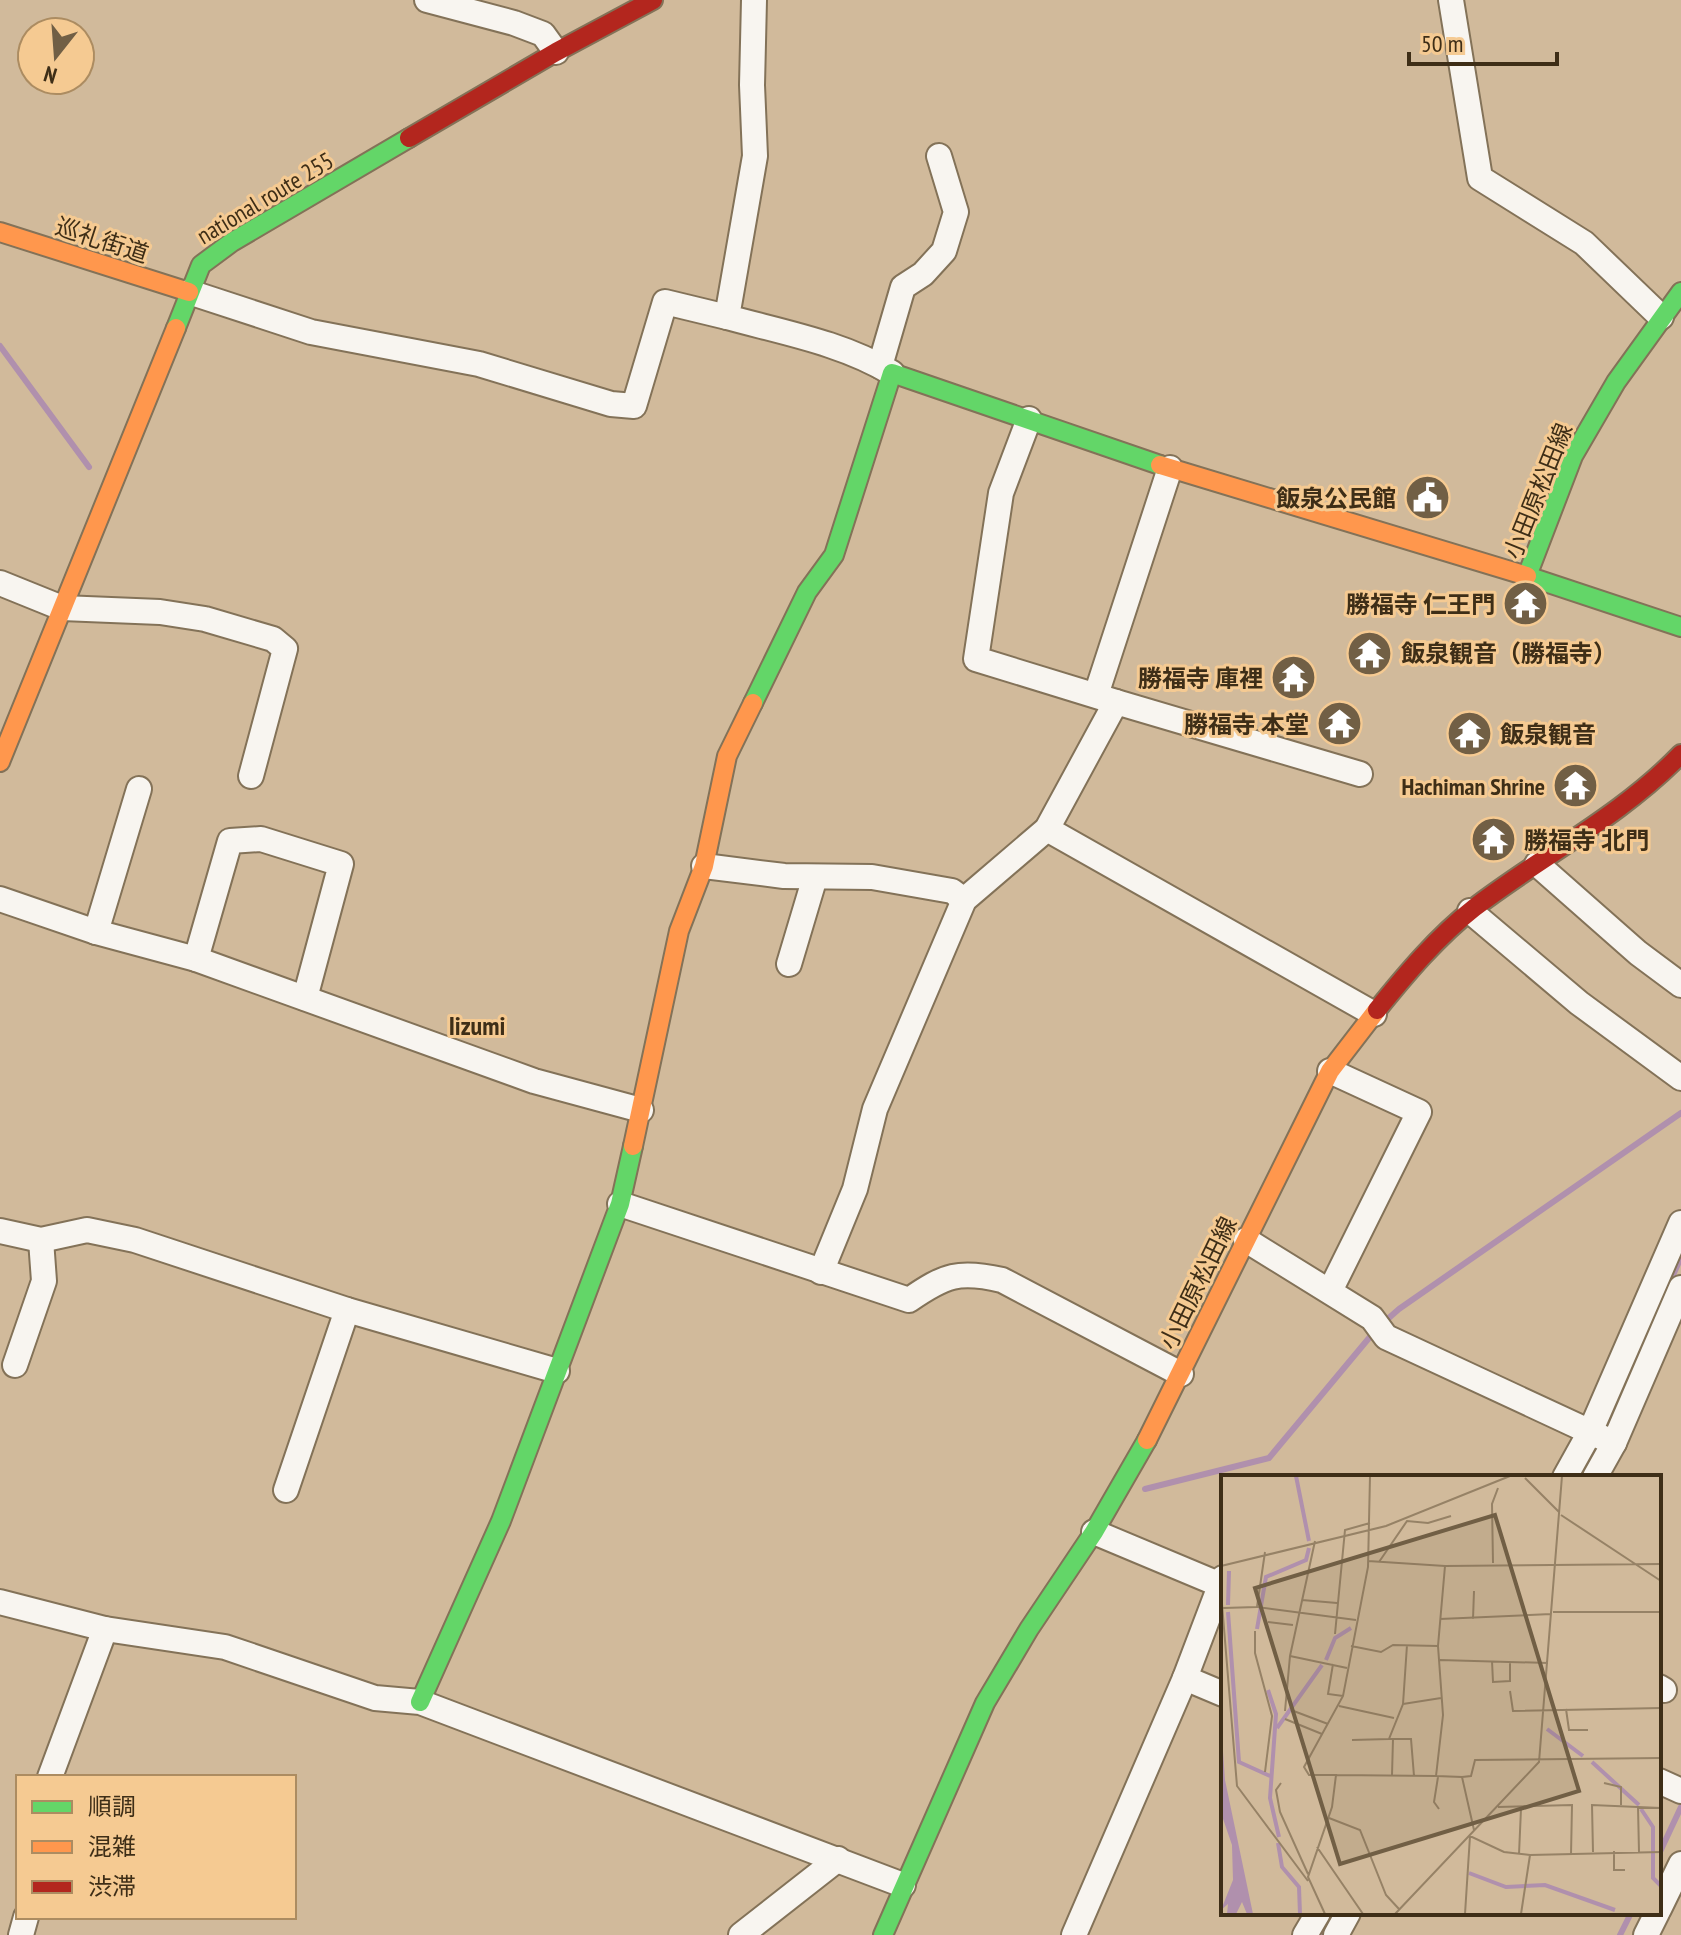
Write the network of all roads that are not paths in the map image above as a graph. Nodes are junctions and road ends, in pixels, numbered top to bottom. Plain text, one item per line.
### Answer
1 (427, 0) edge
2 (653, 0) edge
3 (754, 0) edge
4 (1451, 0) edge
5 (556, 52) junction
6 (939, 156) dead end
7 (0, 232) edge
8 (189, 292) junction
9 (1681, 292) edge
10 (727, 317) junction
11 (1661, 317) junction
12 (886, 370) junction
13 (1029, 419) junction
14 (1170, 468) junction
15 (1527, 576) junction
16 (0, 583) edge
17 (62, 608) junction
18 (1681, 627) edge
19 (1106, 699) junction
20 (1681, 754) edge
21 (0, 762) edge
22 (1360, 774) dead end
23 (251, 776) dead end
24 (139, 789) dead end
25 (1047, 829) junction
26 (1537, 864) junction
27 (704, 866) junction
28 (815, 877) junction
29 (0, 899) edge
30 (964, 900) junction
31 (1470, 911) junction
32 (96, 932) junction
33 (196, 959) junction
34 (789, 964) dead end
35 (1681, 985) edge
36 (305, 998) junction
37 (1374, 1014) junction
38 (1330, 1071) junction
39 (1681, 1078) edge
40 (641, 1110) junction
41 (620, 1204) junction
42 (1681, 1223) edge
43 (0, 1231) edge
44 (41, 1240) junction
45 (1246, 1240) junction
46 (821, 1272) junction
47 (1681, 1288) edge
48 (1330, 1291) junction
49 (347, 1310) junction
50 (15, 1365) dead end
51 (557, 1371) junction
52 (1181, 1374) junction
53 (1590, 1432) junction
54 (1614, 1443) junction
55 (1566, 1475) edge
56 (1596, 1475) edge
57 (286, 1490) dead end
58 (1094, 1532) junction
59 (1221, 1583) edge
60 (1221, 1586) edge
61 (0, 1602) edge
62 (105, 1629) junction
63 (1185, 1678) junction
64 (1221, 1693) edge
65 (420, 1702) junction
66 (51, 1775) edge
67 (838, 1859) junction
68 (1681, 1864) edge
69 (903, 1885) junction
70 (1661, 1905) edge
71 (1317, 1915) edge
72 (1347, 1915) edge
73 (1656, 1915) edge
74 (741, 1935) edge
75 (883, 1935) edge
76 (1074, 1935) edge
77 (1305, 1935) edge
78 (1336, 1935) edge
79 (1646, 1935) edge

1 - 5 street
2 - 5 main road, national route 255
3 - 10 street
4 - 11 street
5 - 8 main road, national route 255
6 - 12 street
7 - 8 main road, 巡礼街道
8 - 10 street
8 - 17 main road, national route 255
9 - 11 main road, 小田原松田線
10 - 12 street
11 - 15 main road, 小田原松田線
12 - 13 main road
12 - 27 main road
13 - 14 main road
13 - 19 street
14 - 15 main road
14 - 19 street
15 - 18 main road, 小田原松田線
16 - 17 street
17 - 21 main road, national route 255
17 - 23 street
19 - 22 street
19 - 25 street
20 - 26 main road, 小田原松田線
24 - 32 street
25 - 30 street
25 - 37 street
26 - 31 main road, 小田原松田線
26 - 35 street
27 - 28 street
27 - 40 main road
28 - 30 street
28 - 34 street
29 - 32 street
30 - 46 street
31 - 37 main road, 小田原松田線
31 - 39 street
32 - 33 street
33 - 36 street
33 - 36 street
36 - 40 street
37 - 38 main road, 小田原松田線
38 - 45 main road, 小田原松田線
38 - 48 street
40 - 41 main road
41 - 46 street
41 - 51 main road
42 - 53 street
43 - 44 street
44 - 49 street
44 - 50 street
45 - 48 street
45 - 52 main road, 小田原松田線
46 - 52 street
47 - 54 street
48 - 53 street
49 - 51 street
49 - 57 street
51 - 65 main road
52 - 58 main road, 小田原松田線
53 - 54 street
53 - 55 street
54 - 56 street
58 - 59 street
58 - 69 main road, 小田原松田線
60 - 63 street
61 - 62 street
62 - 65 street
62 - 66 street
63 - 64 street
63 - 76 street
65 - 67 street
67 - 69 street
67 - 74 street
68 - 70 street
69 - 75 main road, 小田原松田線
71 - 77 street
72 - 78 street
73 - 79 street

